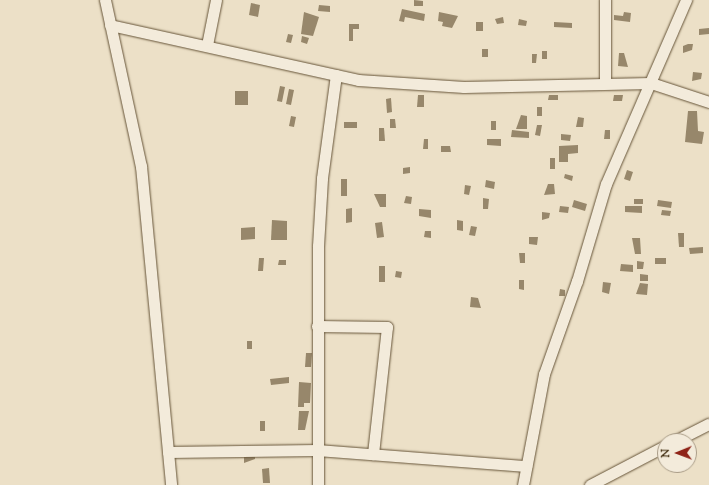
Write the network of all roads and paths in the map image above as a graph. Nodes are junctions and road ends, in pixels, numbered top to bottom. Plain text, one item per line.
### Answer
1 (104, 0) edge
2 (216, 0) edge
3 (605, 0) edge
4 (686, 0) edge
5 (110, 25) junction
6 (207, 45) junction
7 (336, 75) junction
8 (605, 83) junction
9 (651, 83) junction
10 (709, 102) edge
11 (317, 326) junction
12 (709, 424) edge
13 (692, 433) edge
14 (317, 450) junction
15 (657, 450) edge
16 (168, 452) junction
17 (373, 454) junction
18 (526, 466) junction
19 (171, 485) edge
20 (318, 485) edge
21 (523, 485) edge
22 (590, 485) edge

1 - 5 street
2 - 6 street
3 - 8 street
4 - 9 street
5 - 6 street
5 - 16 street
6 - 7 street
7 - 8 street
7 - 11 street
8 - 9 street
9 - 10 street
9 - 18 street
11 - 14 street
11 - 17 street
12 - 13 street
14 - 16 street
14 - 17 street
14 - 20 street
15 - 22 street
16 - 19 street
17 - 18 street
18 - 21 street

